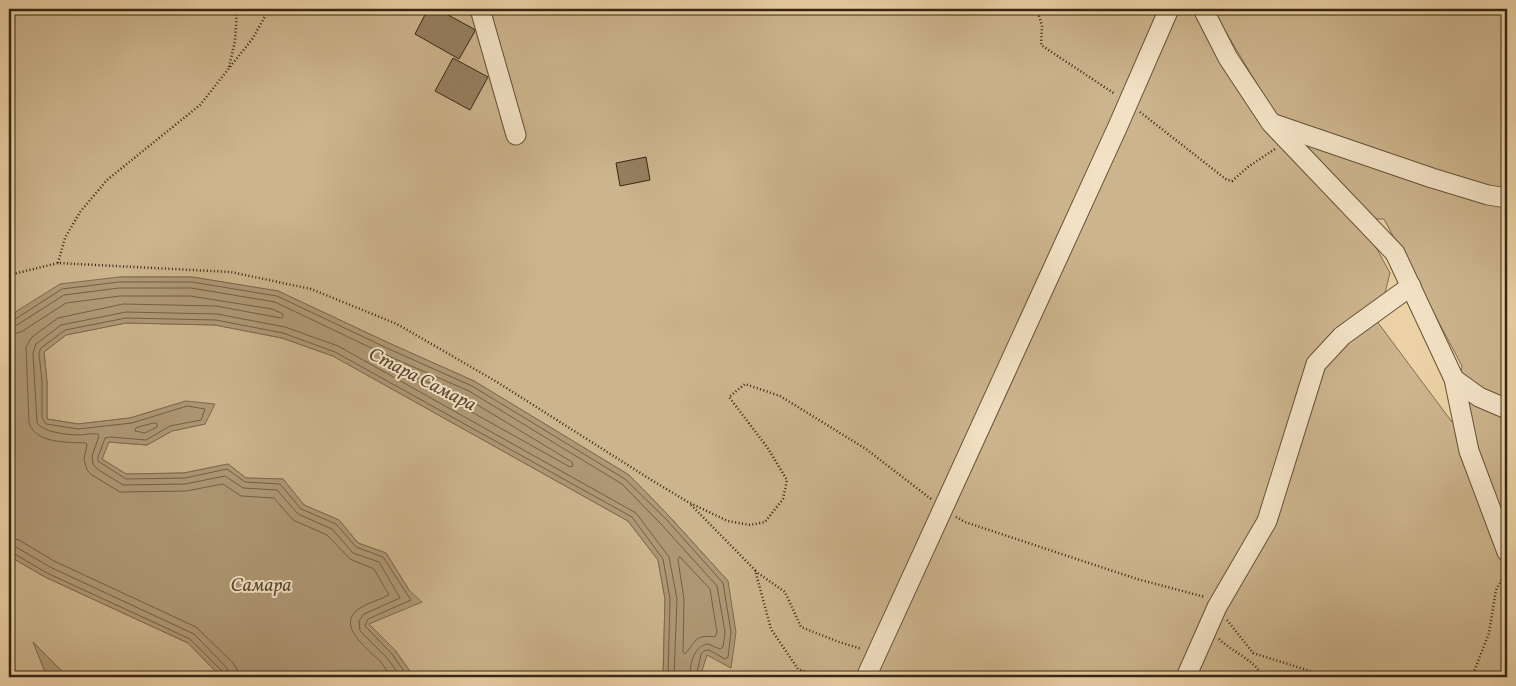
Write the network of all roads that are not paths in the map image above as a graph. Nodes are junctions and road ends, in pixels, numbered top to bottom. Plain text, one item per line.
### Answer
1 (480, 9) edge
2 (1169, 9) edge
3 (1203, 9) edge
4 (1270, 123) junction
5 (516, 135) dead end
6 (1507, 198) edge
7 (1411, 286) junction
8 (1454, 380) junction
9 (1507, 409) edge
10 (1507, 552) edge
11 (866, 677) edge
12 (1186, 677) edge

1 - 5 lane
2 - 11 lane
3 - 4 lane
4 - 6 lane
4 - 7 lane
7 - 8 lane
7 - 12 lane
8 - 9 lane
8 - 10 lane

